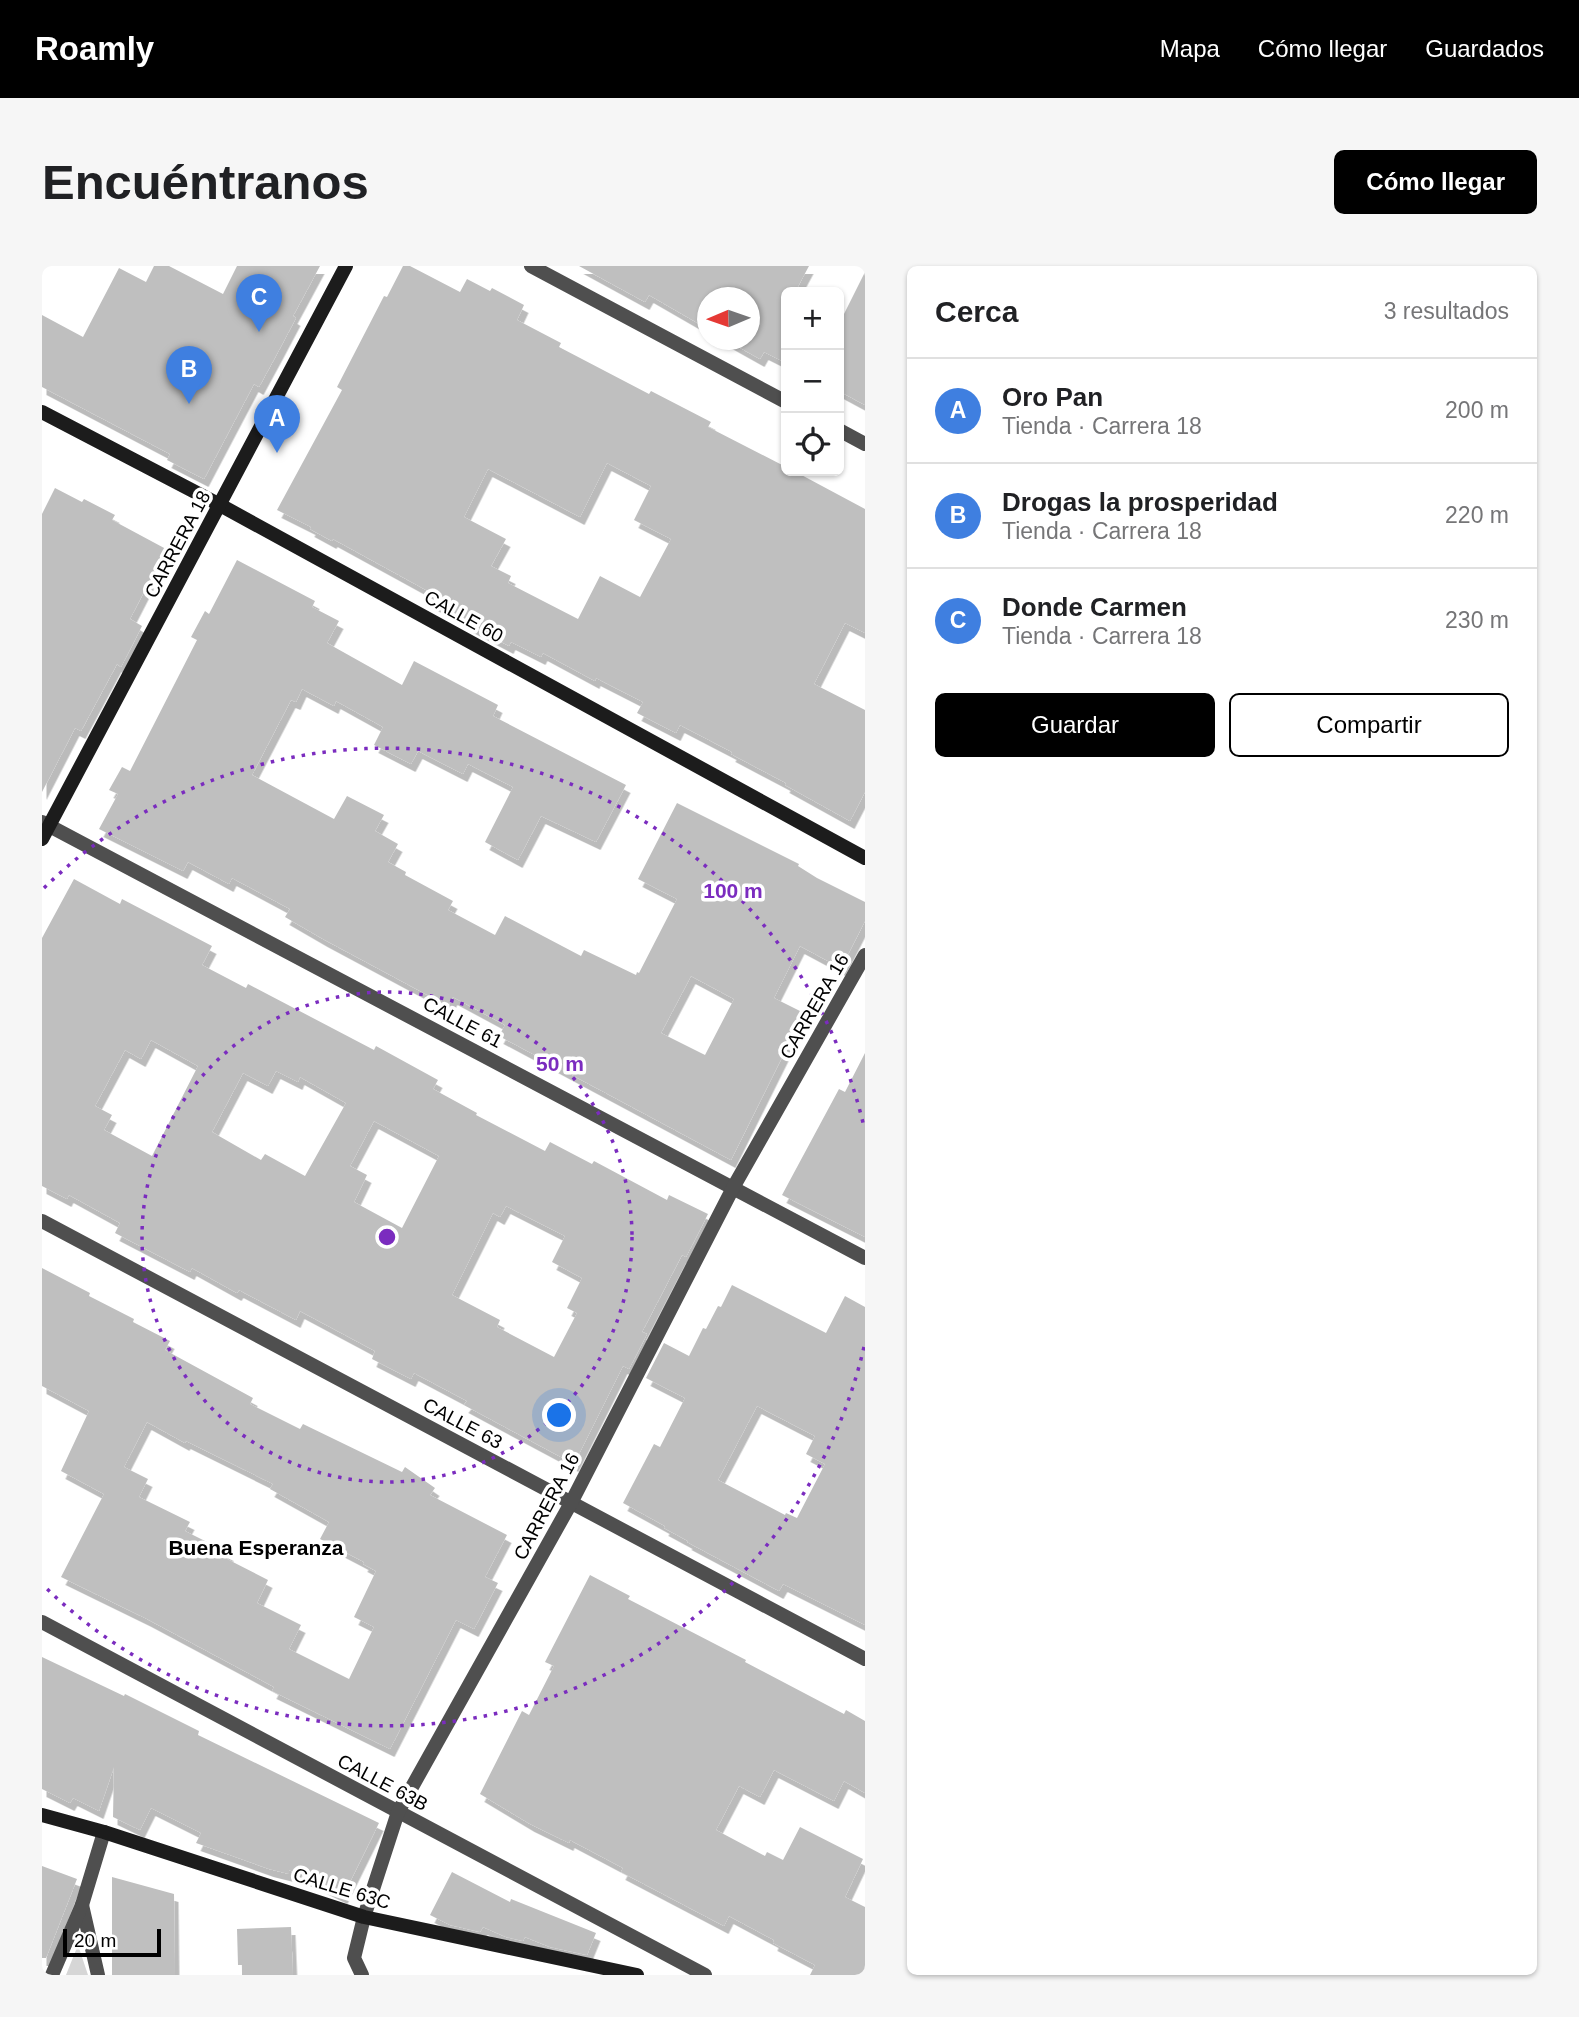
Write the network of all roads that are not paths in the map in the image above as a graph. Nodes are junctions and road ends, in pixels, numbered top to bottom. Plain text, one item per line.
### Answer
1 (346, 266) edge
2 (531, 266) edge
3 (781, 399) edge
4 (42, 412) edge
5 (844, 433) edge
6 (865, 444) edge
7 (220, 505) junction
8 (44, 829) edge
9 (865, 858) edge
10 (865, 955) edge
11 (734, 1186) junction
12 (42, 1221) edge
13 (865, 1258) edge
14 (571, 1503) junction
15 (42, 1622) edge
16 (865, 1659) edge
17 (398, 1812) junction
18 (42, 1815) edge
19 (104, 1832) junction
20 (82, 1905) junction
21 (363, 1917) junction
22 (52, 1975) edge
23 (98, 1975) edge
24 (362, 1975) edge
25 (636, 1975) edge
26 (705, 1975) edge

1 - 7 street, CARRERA 18
2 - 3 street
4 - 7 street, CALLE 60
5 - 6 street
7 - 8 street, CARRERA 18
7 - 9 street, CALLE 60
8 - 11 street, CALLE 61
10 - 11 street, CARRERA 16
11 - 13 street, CALLE 61
11 - 14 street, CARRERA 16
12 - 14 street, CALLE 63
14 - 16 street, CALLE 63
14 - 17 street, CARRERA 16
15 - 17 street, CALLE 63B
17 - 21 street, CARRERA 16
17 - 26 street, CALLE 63B
18 - 19 street, CALLE 63C
19 - 20 street
19 - 21 street, CALLE 63C
20 - 22 street
20 - 23 street
21 - 24 street, CARRERA 16
21 - 25 street, CALLE 63C

